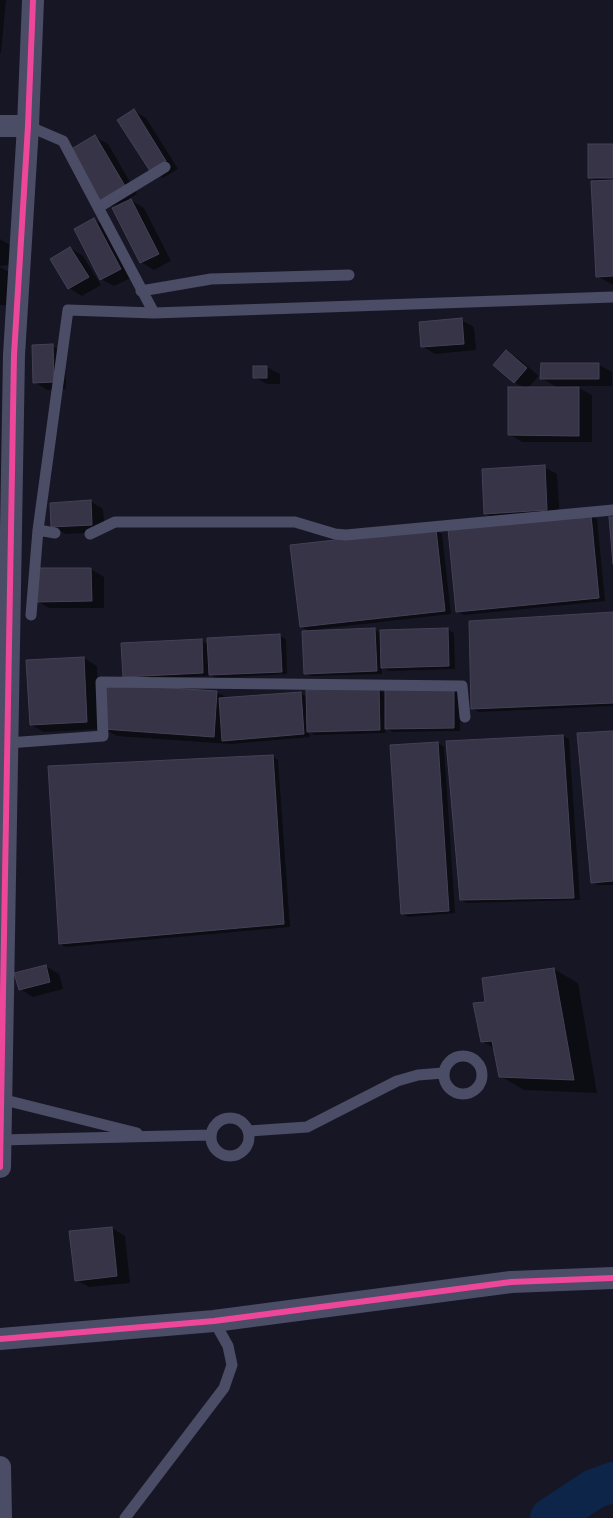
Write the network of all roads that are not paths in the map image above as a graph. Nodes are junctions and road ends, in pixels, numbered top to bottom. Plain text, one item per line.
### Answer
1 (33, 0) edge
2 (0, 126) edge
3 (28, 126) junction
4 (164, 167) dead end
5 (99, 207) junction
6 (349, 275) dead end
7 (141, 291) junction
8 (613, 297) edge
9 (154, 313) junction
10 (613, 510) edge
11 (38, 530) junction
12 (55, 533) dead end
13 (90, 534) dead end
14 (31, 615) dead end
15 (465, 717) dead end
16 (8, 743) junction
17 (443, 1073) dead end
18 (1, 1099) edge
19 (249, 1131) junction
20 (210, 1135) junction
21 (153, 1137) junction
22 (0, 1140) edge
23 (0, 1167) edge
24 (613, 1278) edge
25 (214, 1321) junction
26 (0, 1339) edge
27 (0, 1467) edge
28 (1, 1518) edge
29 (125, 1518) edge

1 - 3 street
2 - 3 street
3 - 5 lane
3 - 16 street
4 - 5 lane
5 - 7 lane
6 - 7 lane
7 - 9 lane
8 - 9 lane
9 - 11 lane
10 - 13 lane
11 - 12 lane
11 - 14 lane
15 - 16 lane
16 - 18 street
17 - 19 lane
18 - 21 lane
18 - 22 street
19 - 20 lane
19 - 20 lane
20 - 21 lane
21 - 22 lane
22 - 23 street
24 - 25 street
25 - 26 street
25 - 29 lane
27 - 28 street

